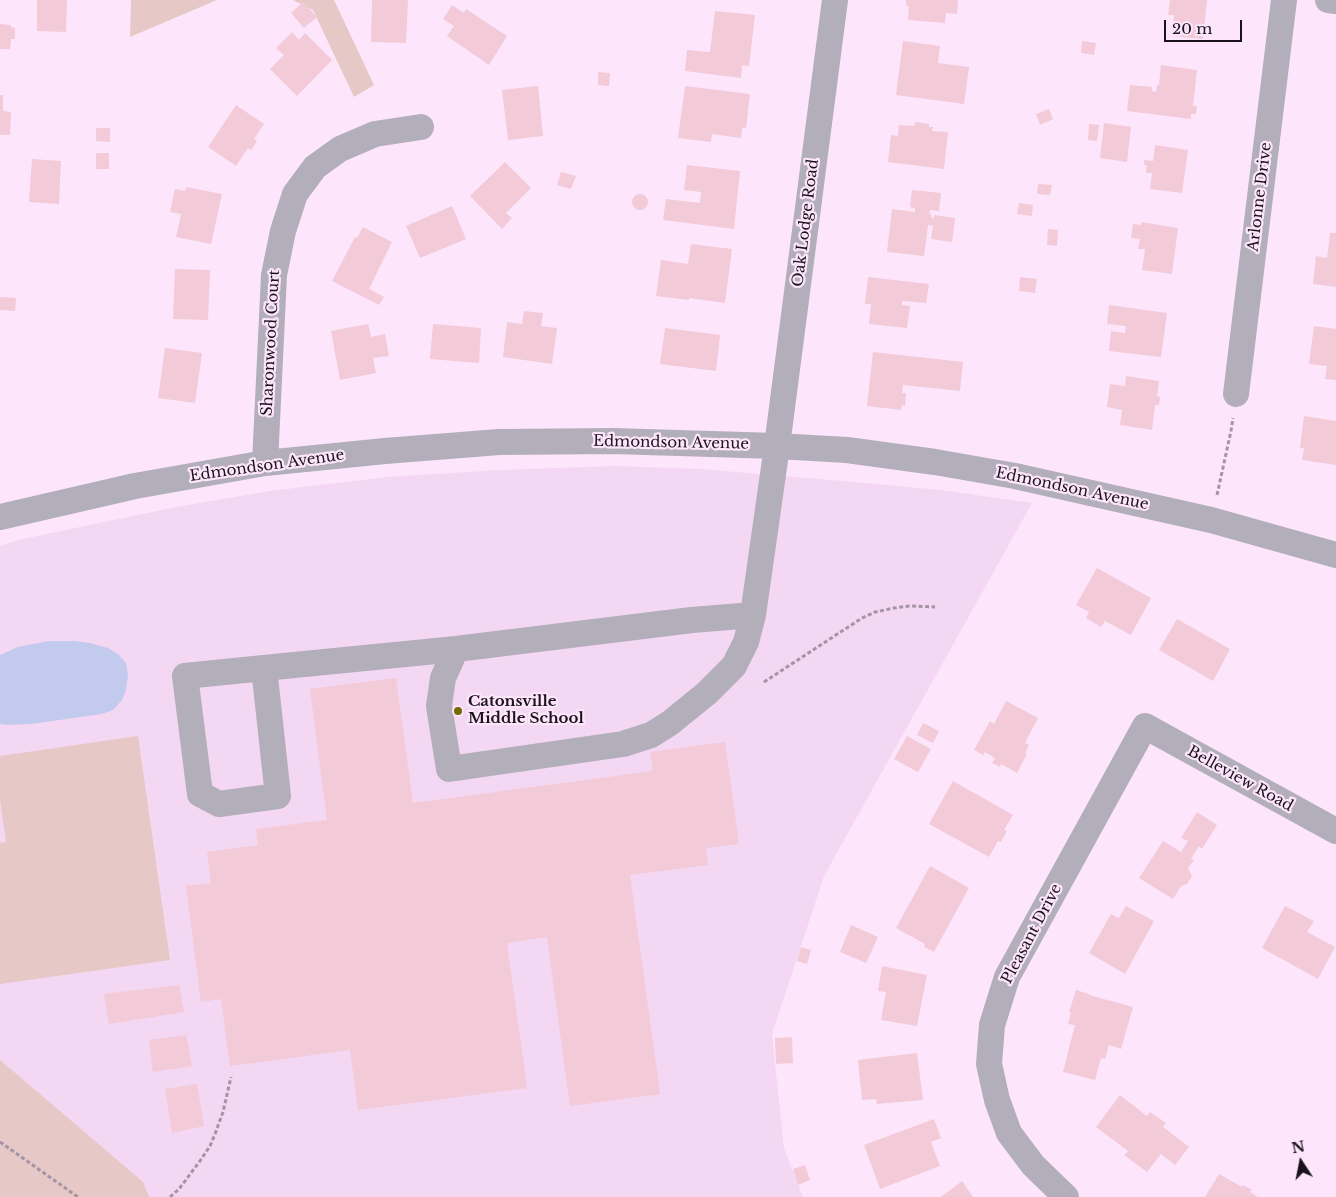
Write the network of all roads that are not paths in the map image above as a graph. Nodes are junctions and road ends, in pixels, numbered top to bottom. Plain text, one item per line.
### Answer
1 (835, 0) edge
2 (1284, 0) edge
3 (1328, 0) edge
4 (1336, 1) edge
5 (421, 127) dead end
6 (1236, 394) road end
7 (778, 446) junction
8 (264, 463) junction
9 (0, 517) edge
10 (1336, 555) edge
11 (753, 615) junction
12 (456, 649) junction
13 (264, 668) junction
14 (1145, 726) joint
15 (1336, 831) edge
16 (1066, 1197) edge

1 - 7 street, Oak Lodge Road
2 - 6 street, Arlonne Drive
3 - 4 street
5 - 8 street, Sharonwood Court
7 - 8 street, Edmondson Avenue
7 - 10 street, Edmondson Avenue
7 - 11 street, Oak Lodge Road
8 - 9 street, Edmondson Avenue
11 - 12 street
11 - 12 street, Oak Lodge Road
12 - 13 street
13 - 13 street
14 - 15 street, Belleview Road
14 - 16 street, Pleasant Drive

